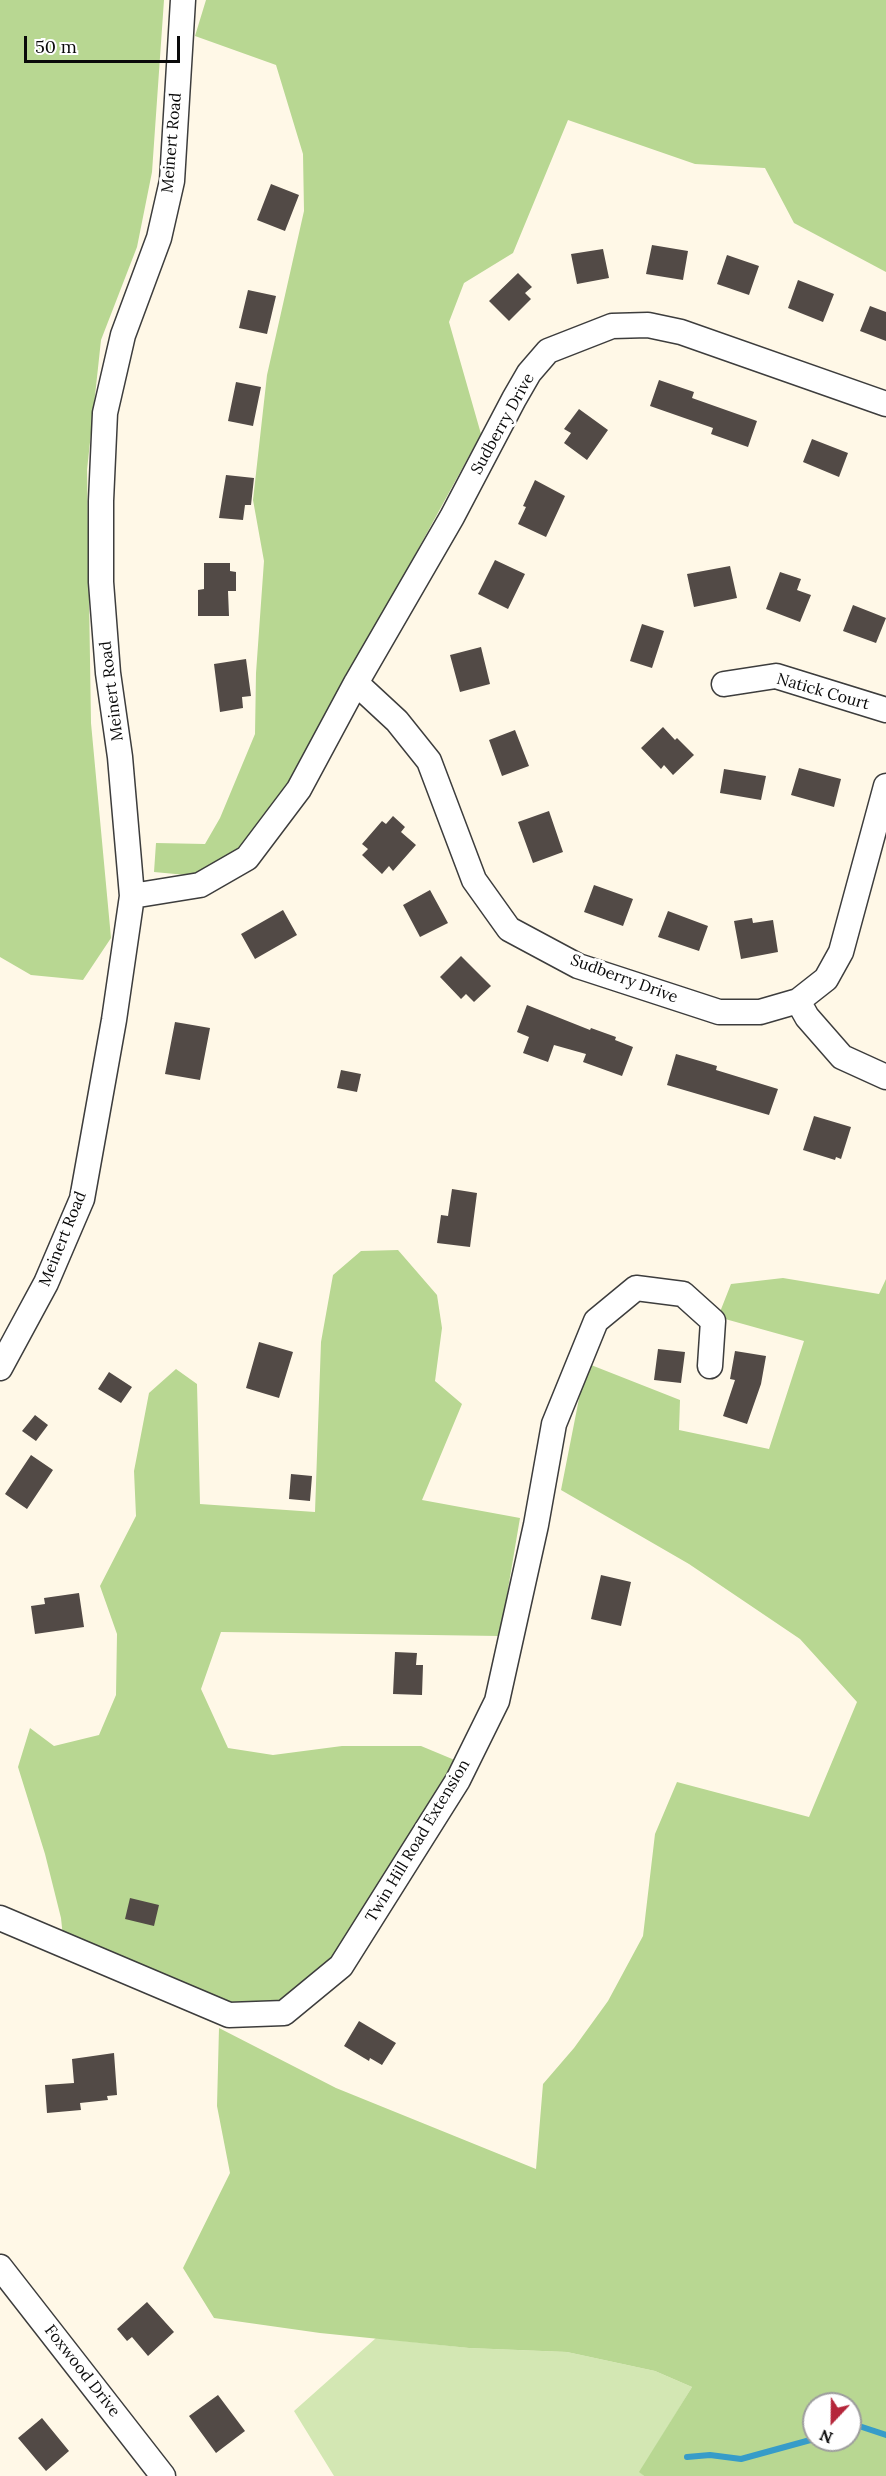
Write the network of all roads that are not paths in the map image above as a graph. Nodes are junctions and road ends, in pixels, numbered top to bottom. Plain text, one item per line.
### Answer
1 (183, 0) edge
2 (886, 404) edge
3 (356, 683) junction
4 (724, 684) dead end
5 (886, 710) edge
6 (886, 786) edge
7 (132, 896) junction
8 (798, 1001) junction
9 (886, 1077) edge
10 (710, 1366) dead end
11 (0, 1368) edge
12 (0, 1918) edge
13 (0, 2267) edge
14 (163, 2476) edge

1 - 7 street, Meinert Road
2 - 3 street, Sudberry Drive
3 - 7 street, Sudberry Drive
3 - 8 street, Sudberry Drive
4 - 5 street, Natick Court
6 - 8 street, Sudberry Drive
7 - 11 street, Meinert Road
8 - 9 street
10 - 12 street, Twin Hill Road Extension
13 - 14 street, Foxwood Drive

